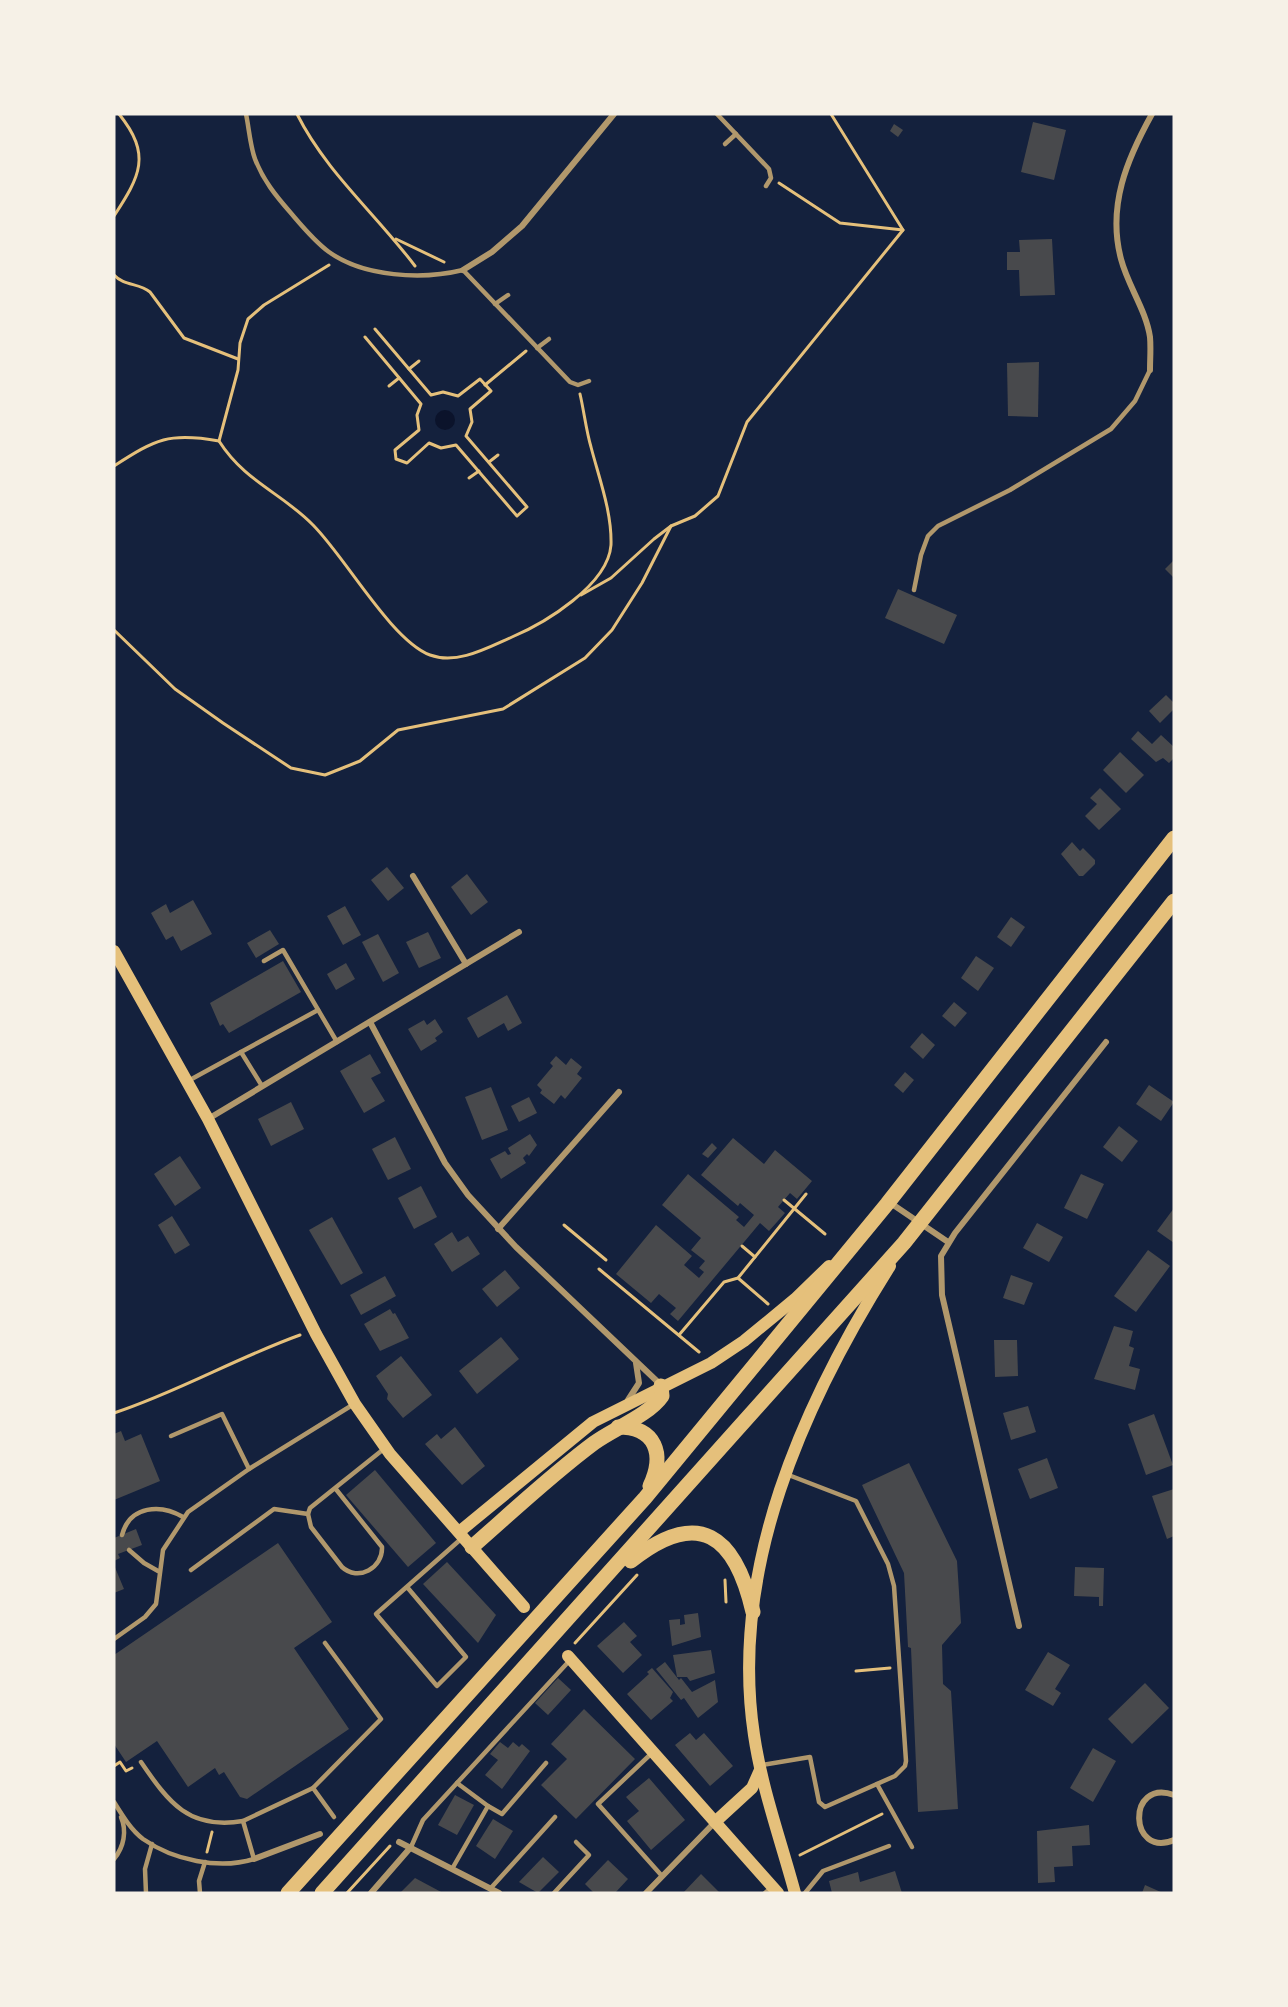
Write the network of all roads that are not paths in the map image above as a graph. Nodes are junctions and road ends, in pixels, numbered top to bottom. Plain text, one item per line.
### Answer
1 (246, 114) edge
2 (614, 114) edge
3 (717, 114) edge
4 (1152, 114) edge
5 (736, 134) junction
6 (725, 144) dead end
7 (766, 186) dead end
8 (462, 270) junction
9 (508, 294) dead end
10 (495, 304) junction
11 (549, 339) dead end
12 (537, 348) junction
13 (1150, 370) joint
14 (589, 381) dead end
15 (914, 590) dead end
16 (1174, 838) edge
17 (413, 876) dead end
18 (1174, 901) edge
19 (519, 932) dead end
20 (114, 951) edge
21 (264, 961) dead end
22 (466, 964) junction
23 (318, 1010) junction
24 (370, 1022) junction
25 (337, 1042) junction
26 (1106, 1042) dead end
27 (241, 1052) junction
28 (188, 1081) junction
29 (262, 1086) junction
30 (619, 1092) dead end
31 (208, 1119) junction
32 (889, 1202) junction
33 (919, 1224) junction
34 (870, 1225) junction
35 (498, 1229) junction
36 (948, 1242) junction
37 (904, 1243) junction
38 (634, 1360) junction
39 (661, 1386) junction
40 (355, 1404) junction
41 (624, 1404) junction
42 (618, 1426) junction
43 (171, 1436) dead end
44 (385, 1448) junction
45 (249, 1469) junction
46 (784, 1474) junction
47 (336, 1488) junction
48 (645, 1498) junction
49 (308, 1514) junction
50 (183, 1517) junction
51 (122, 1535) dead end
52 (465, 1539) junction
53 (129, 1550) dead end
54 (191, 1570) dead end
55 (158, 1571) junction
56 (407, 1587) junction
57 (582, 1605) junction
58 (524, 1607) dead end
59 (753, 1612) junction
60 (1019, 1626) dead end
61 (114, 1639) edge
62 (325, 1642) dead end
63 (569, 1658) joint
64 (653, 1752) junction
65 (141, 1761) road end
66 (546, 1763) dead end
67 (760, 1766) junction
68 (457, 1783) junction
69 (878, 1784) junction
70 (313, 1788) junction
71 (1174, 1795) edge
72 (114, 1803) edge
73 (488, 1806) junction
74 (118, 1810) junction
75 (555, 1816) dead end
76 (334, 1817) dead end
77 (243, 1821) junction
78 (715, 1822) junction
79 (320, 1834) dead end
80 (1174, 1840) edge
81 (399, 1842) dead end
82 (576, 1842) dead end
83 (152, 1844) junction
84 (889, 1846) dead end
85 (411, 1847) junction
86 (912, 1847) dead end
87 (114, 1859) edge
88 (254, 1859) junction
89 (205, 1862) junction
90 (452, 1869) junction
91 (662, 1876) junction
92 (490, 1889) junction
93 (771, 1891) edge
94 (146, 1893) edge
95 (200, 1893) edge
96 (288, 1893) edge
97 (322, 1893) edge
98 (371, 1893) edge
99 (499, 1893) edge
100 (554, 1893) edge
101 (646, 1893) edge
102 (795, 1893) edge
103 (805, 1893) edge

1 - 8 lane
2 - 8 street
3 - 5 lane
4 - 13 street
5 - 6 lane
5 - 7 lane
8 - 10 lane
9 - 10 lane
10 - 12 lane
11 - 12 lane
12 - 14 lane
13 - 15 lane
16 - 32 main road
17 - 22 street
18 - 33 main road
19 - 22 street
20 - 28 main road
21 - 23 lane
22 - 24 street
23 - 25 lane
23 - 27 lane
24 - 25 street
24 - 35 street
25 - 29 street
26 - 36 street
27 - 28 lane
27 - 29 lane
28 - 31 main road
29 - 31 street
30 - 35 street
31 - 40 main road
32 - 33 street
32 - 34 main road
33 - 36 street
33 - 37 main road
34 - 39 main road
34 - 48 main road
35 - 38 street
36 - 60 street
37 - 46 main road
37 - 57 main road
38 - 39 street
38 - 41 street
39 - 41 main road
39 - 42 main road
40 - 44 main road
40 - 45 lane
41 - 52 main road
42 - 48 main road
42 - 52 main road
43 - 45 lane
44 - 47 lane
44 - 52 main road
45 - 50 lane
46 - 59 main road
46 - 69 lane
47 - 49 lane
47 - 49 lane
48 - 96 main road
49 - 54 lane
50 - 51 lane
50 - 55 lane
52 - 56 lane
52 - 58 main road
53 - 55 lane
55 - 61 lane
56 - 56 lane
57 - 59 main road
57 - 97 main road
59 - 67 main road
62 - 70 lane
63 - 64 main road
63 - 68 lane
64 - 78 main road
64 - 91 lane
65 - 77 lane
66 - 73 lane
67 - 69 lane
67 - 78 main road
67 - 102 main road
68 - 73 lane
68 - 85 lane
69 - 86 lane
70 - 76 lane
70 - 77 lane
71 - 80 street
72 - 74 lane
73 - 90 lane
74 - 83 lane
74 - 87 lane
75 - 92 lane
77 - 88 lane
78 - 91 street
78 - 93 main road
79 - 88 street
81 - 85 street
82 - 100 lane
83 - 89 lane
83 - 94 lane
84 - 103 lane
85 - 90 street
85 - 98 street
88 - 89 lane
89 - 95 lane
90 - 92 street
91 - 101 street
92 - 99 street

